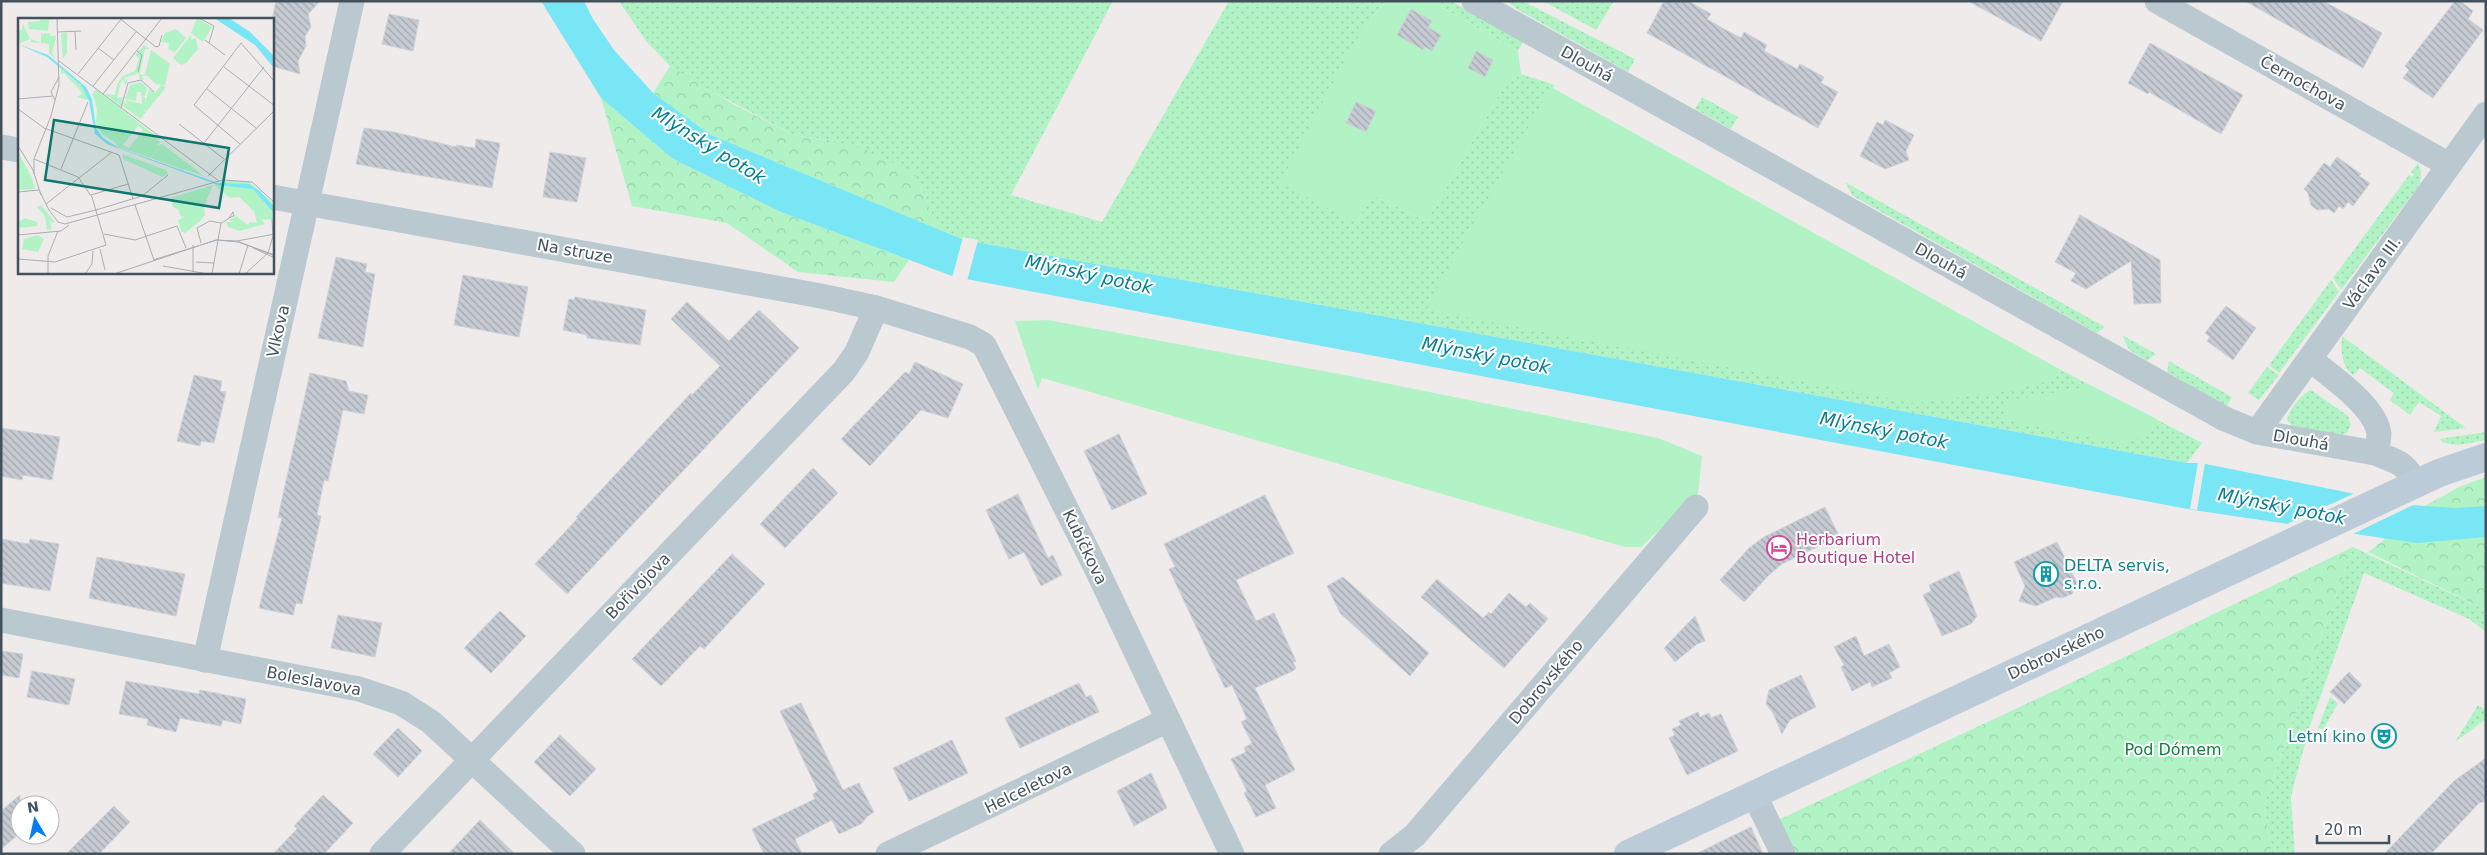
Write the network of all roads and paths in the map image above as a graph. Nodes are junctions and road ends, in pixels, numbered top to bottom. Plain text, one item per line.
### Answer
1 (352, 1) edge
2 (1474, 1) edge
3 (2157, 1) edge
4 (2486, 114) edge
5 (1, 147) edge
6 (18, 150) edge
7 (2449, 165) junction
8 (274, 196) edge
9 (307, 203) junction
10 (876, 308) junction
11 (2310, 359) junction
12 (2257, 432) junction
13 (2376, 453) junction
14 (2486, 457) edge
15 (2416, 484) junction
16 (1696, 507) dead end
17 (1, 620) edge
18 (204, 660) junction
19 (1168, 720) junction
20 (473, 759) junction
21 (1754, 794) junction
22 (382, 854) edge
23 (573, 854) edge
24 (888, 854) edge
25 (1232, 854) edge
26 (1391, 854) edge
27 (1628, 854) edge
28 (1783, 854) edge

1 - 9 street, Vlkova
2 - 12 street, Dlouhá
3 - 7 street, Černochova
4 - 7 street, Václava III.
5 - 6 street
7 - 11 street, Václava III.
8 - 9 street, Na struze
9 - 10 street, Na struze
9 - 18 street, Vlkova
10 - 19 street, Kubíčkova
10 - 20 street, Bořivojova
11 - 12 street, Václava III.
11 - 13 street
12 - 13 street, Dlouhá
13 - 15 street, Dlouhá
14 - 15 main road, Dobrovského
15 - 21 main road, Dobrovského
16 - 26 street, Dobrovského
17 - 18 street, Boleslavova
18 - 20 street, Boleslavova
19 - 24 street, Helceletova
19 - 25 street, Kubíčkova
20 - 22 street, Bořivojova
20 - 23 street, Boleslavova
21 - 27 main road, Dobrovského
21 - 28 street

